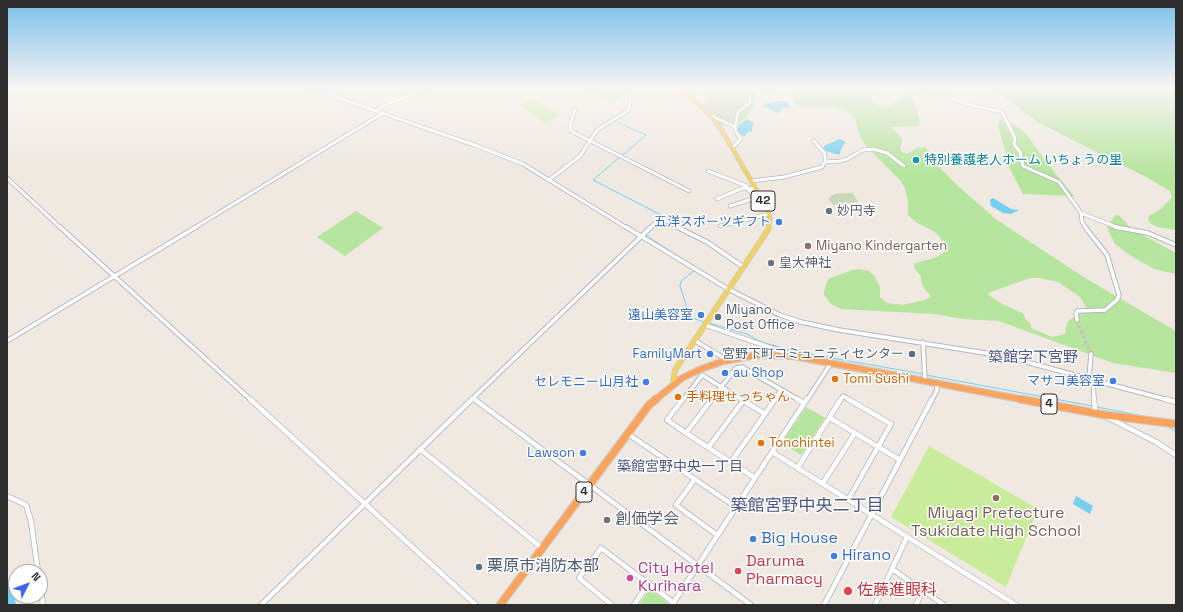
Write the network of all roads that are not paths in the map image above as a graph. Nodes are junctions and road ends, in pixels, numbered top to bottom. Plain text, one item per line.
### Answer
1 (377, 117) edge
2 (393, 117) edge
3 (574, 117) edge
4 (619, 117) edge
5 (711, 117) edge
6 (713, 117) edge
7 (737, 117) edge
8 (1004, 117) edge
9 (736, 127) junction
10 (590, 141) junction
11 (814, 141) dead end
12 (732, 148) junction
13 (825, 162) junction
14 (904, 166) dead end
15 (708, 172) dead end
16 (7, 178) edge
17 (549, 180) junction
18 (751, 181) junction
19 (747, 189) junction
20 (755, 189) junction
21 (689, 191) dead end
22 (717, 199) dead end
23 (730, 206) dead end
24 (1081, 212) junction
25 (769, 214) junction
26 (720, 226) dead end
27 (640, 236) junction
28 (1176, 245) edge
29 (742, 266) junction
30 (114, 276) junction
31 (728, 290) junction
32 (1078, 320) dead end
33 (706, 323) junction
34 (7, 340) edge
35 (694, 340) junction
36 (923, 342) junction
37 (1092, 354) tunnel mouth
38 (794, 356) junction
39 (727, 360) junction
40 (832, 363) junction
41 (925, 377) junction
42 (1091, 379) junction
43 (937, 383) junction
44 (673, 384) junction
45 (721, 387) junction
46 (781, 390) junction
47 (473, 398) junction
48 (743, 401) junction
49 (1176, 402) edge
50 (804, 403) junction
51 (1094, 409) junction
52 (765, 414) junction
53 (1105, 415) junction
54 (830, 418) junction
55 (1176, 424) edge
56 (627, 433) junction
57 (686, 433) junction
58 (854, 433) junction
59 (878, 447) junction
60 (708, 448) junction
61 (420, 449) junction
62 (772, 452) junction
63 (1176, 455) edge
64 (900, 460) junction
65 (731, 462) junction
66 (798, 467) junction
67 (755, 478) junction
68 (695, 480) junction
69 (823, 483) junction
70 (589, 485) junction
71 (7, 496) edge
72 (848, 500) junction
73 (365, 504) junction
74 (736, 507) junction
75 (872, 515) junction
76 (717, 535) junction
77 (907, 537) junction
78 (542, 548) junction
79 (37, 564) edge
80 (698, 566) junction
81 (892, 569) junction
82 (648, 583) junction
83 (923, 590) junction
84 (673, 604) edge
85 (260, 605) edge
86 (476, 605) edge
87 (500, 605) edge
88 (612, 605) edge
89 (634, 605) edge
90 (751, 605) edge
91 (824, 605) edge
92 (875, 605) edge
93 (916, 605) edge
94 (944, 605) edge
95 (1016, 605) edge

1 - 30 street
2 - 17 street
3 - 10 street
4 - 10 street
5 - 12 main road, 42
6 - 9 street
7 - 9 street
8 - 24 street
9 - 12 street
10 - 17 street
10 - 21 street
11 - 13 street
12 - 18 main road, 42
13 - 14 street
13 - 18 street
15 - 19 street
16 - 30 street
17 - 27 street
18 - 20 main road, 42
19 - 20 street
19 - 22 street
19 - 23 street
20 - 25 main road, 42
24 - 28 street
24 - 32 street
25 - 26 street
25 - 29 main road, 42
27 - 29 street
27 - 31 street
27 - 47 street
29 - 31 main road, 42
30 - 34 street
30 - 73 street
31 - 33 main road, 42
31 - 36 street
33 - 35 main road, 42
33 - 38 street
35 - 39 street
35 - 44 main road, 42
36 - 41 street
36 - 42 street
37 - 42 street
38 - 39 highway, 4
38 - 40 highway, 4
39 - 44 highway, 4
40 - 41 highway, 4
40 - 50 street
41 - 43 highway, 4
42 - 49 street
42 - 51 street
43 - 51 highway, 4
43 - 64 street
44 - 56 highway, 4
45 - 46 street
45 - 48 street
45 - 57 street
45 - 57 street
46 - 50 street
46 - 52 street
47 - 61 street
47 - 70 street
48 - 52 street
48 - 60 street
50 - 62 street
51 - 53 highway, 4
52 - 65 street
53 - 55 highway, 4
53 - 63 street
54 - 58 street
54 - 59 street
54 - 66 street
56 - 68 street
56 - 70 highway, 4
57 - 60 street
58 - 59 street
58 - 69 street
59 - 64 street
59 - 72 street
60 - 65 street
61 - 73 street
61 - 78 street
62 - 66 street
62 - 67 street
64 - 75 street
65 - 67 street
66 - 69 street
67 - 74 street
68 - 74 street
68 - 76 street
69 - 72 street
70 - 78 highway, 4
70 - 80 street
71 - 79 street
72 - 75 street
73 - 85 street
73 - 86 street
74 - 76 street
75 - 77 street
75 - 91 street
76 - 80 street
77 - 81 street
77 - 95 street
78 - 87 highway, 4
80 - 84 street
80 - 90 street
81 - 83 street
81 - 92 street
82 - 84 street
82 - 88 street
82 - 89 street
83 - 93 street
83 - 94 street

